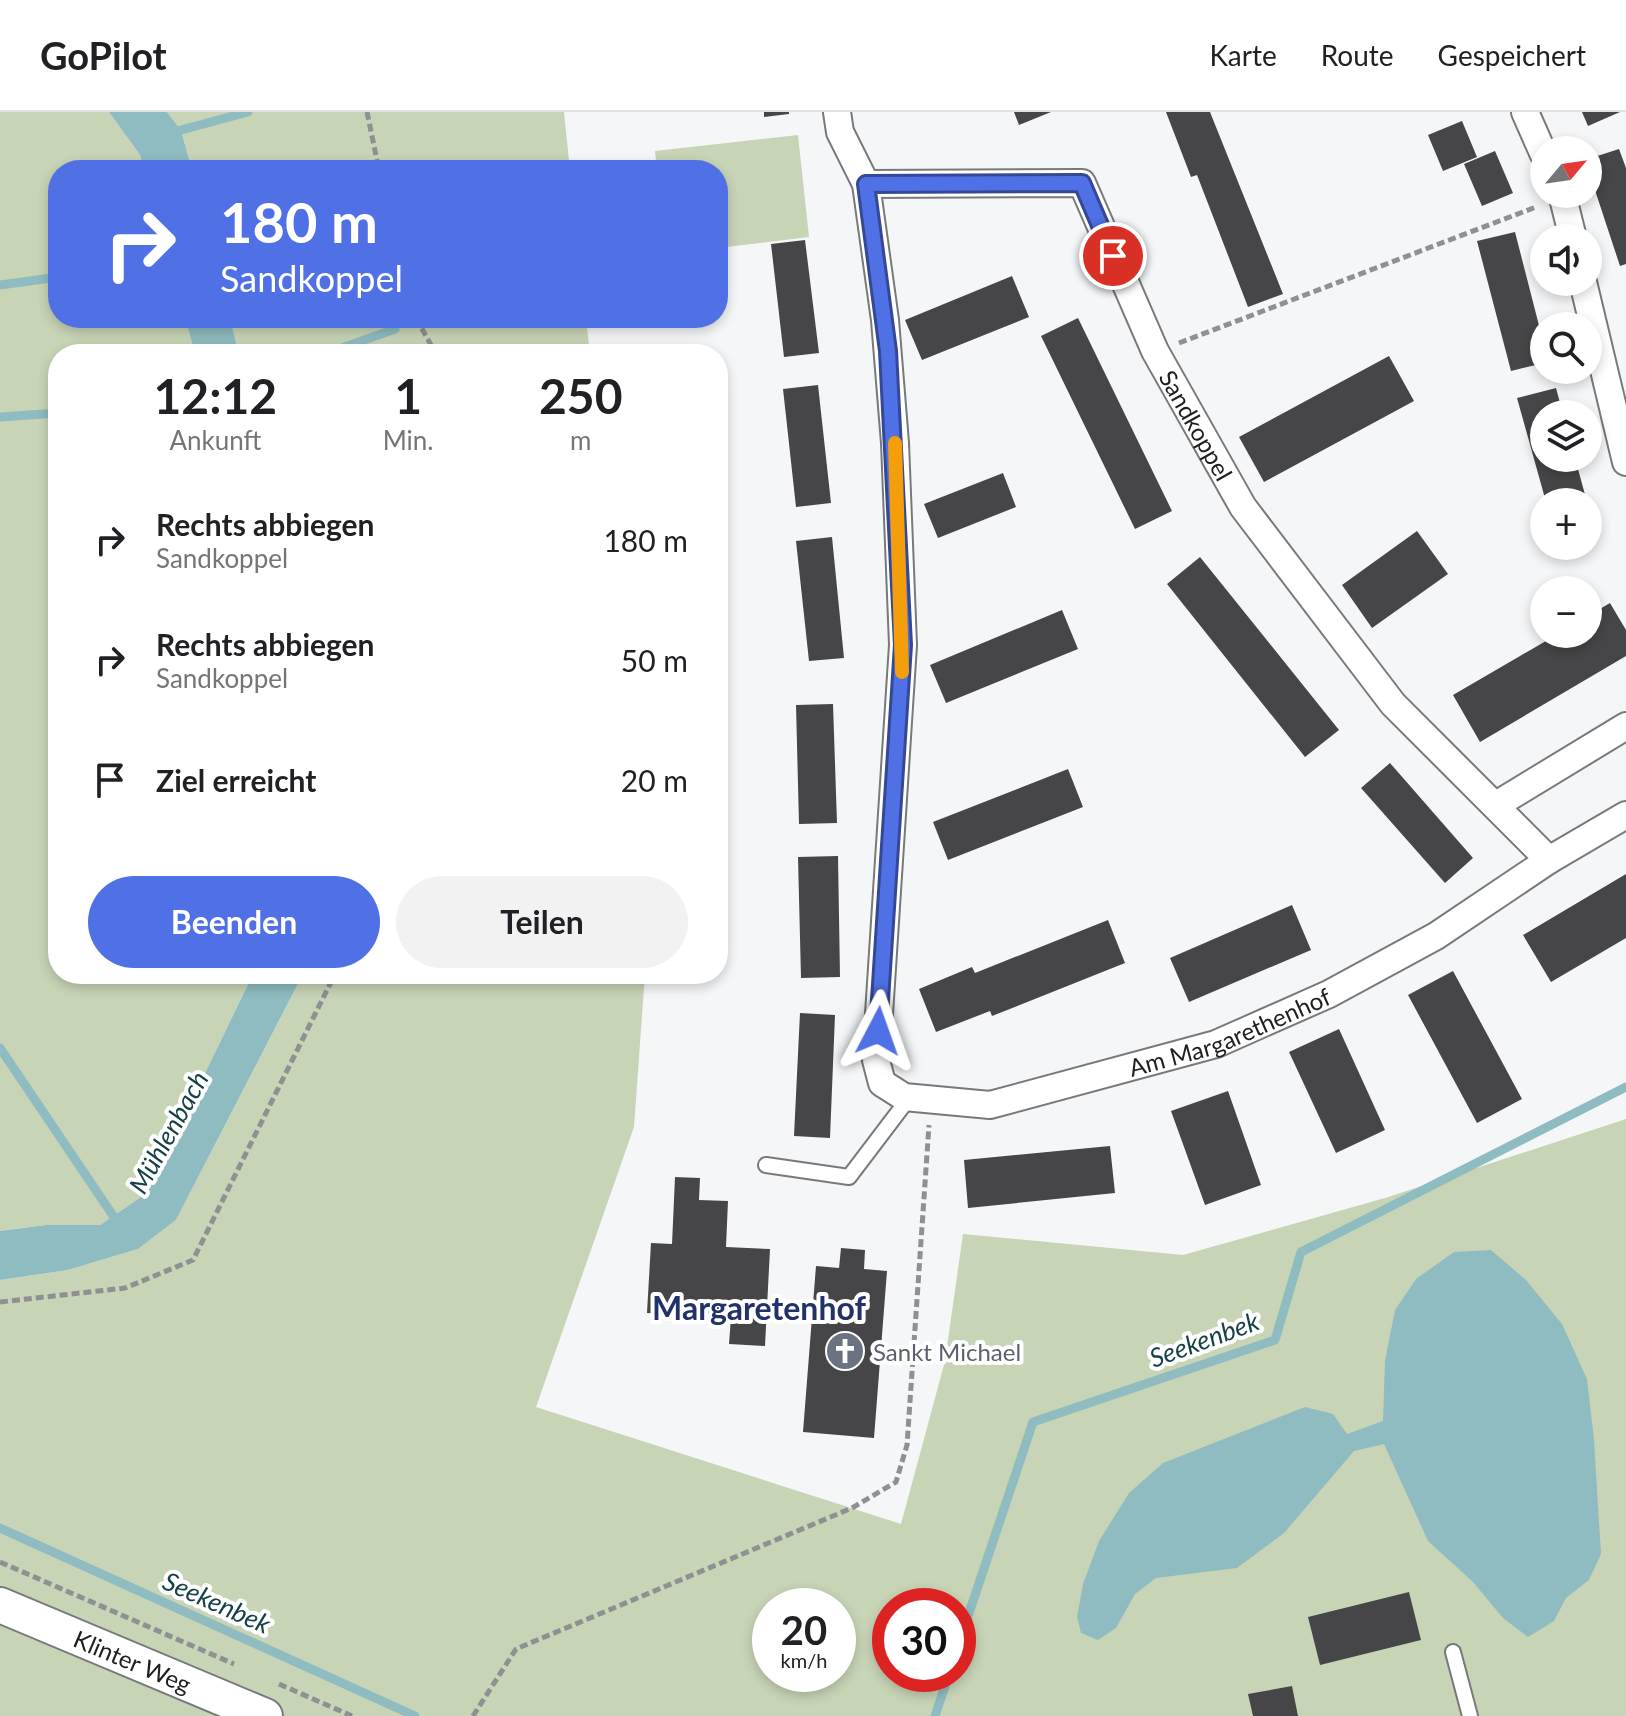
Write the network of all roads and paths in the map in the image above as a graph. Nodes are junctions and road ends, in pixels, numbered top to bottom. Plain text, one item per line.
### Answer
1 (367, 112) edge
2 (837, 112) edge
3 (1525, 112) edge
4 (1536, 136) edge
5 (377, 160) edge
6 (866, 184) junction
7 (1530, 207) edge
8 (1586, 296) edge
9 (1155, 351) junction
10 (1626, 462) edge
11 (1626, 726) edge
12 (1496, 805) junction
13 (1626, 815) edge
14 (1549, 860) junction
15 (330, 984) edge
16 (920, 1100) junction
17 (766, 1165) dead end
18 (0, 1302) edge
19 (0, 1562) edge
20 (0, 1605) edge
21 (1453, 1652) dead end
22 (239, 1667) dead end
23 (267, 1679) dead end
24 (265, 1716) edge
25 (352, 1716) edge
26 (473, 1716) edge
27 (1470, 1716) edge

1 - 5 path
2 - 6 street
3 - 4 street
6 - 9 street, Sandkoppel
6 - 16 street, Am Margarethenhof
7 - 9 path
8 - 10 street
9 - 12 street, Sandkoppel
11 - 12 street
12 - 14 street
13 - 14 street, Am Margarethenhof
14 - 16 street, Am Margarethenhof
15 - 18 path
16 - 17 lane
16 - 26 path
19 - 22 path
20 - 24 street, Klinter Weg
21 - 27 lane
23 - 25 path

